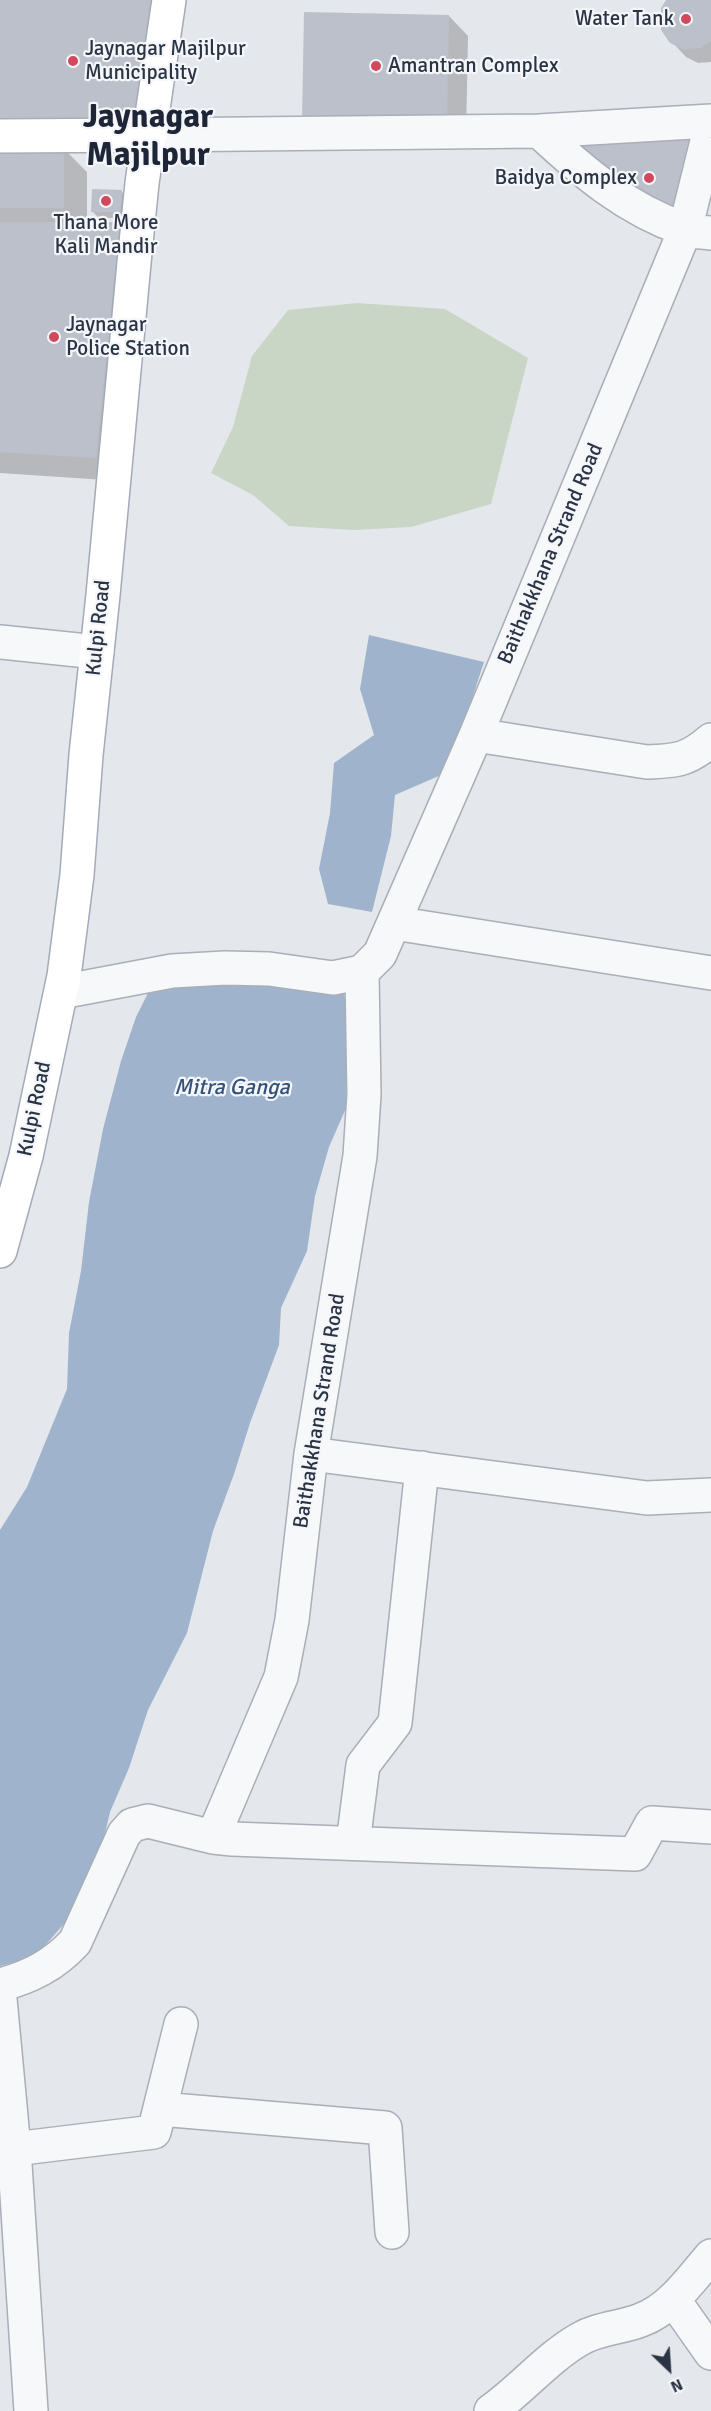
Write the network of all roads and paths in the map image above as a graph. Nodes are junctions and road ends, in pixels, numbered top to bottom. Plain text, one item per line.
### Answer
1 (169, 0) edge
2 (711, 123) edge
3 (540, 130) junction
4 (150, 135) junction
5 (0, 136) edge
6 (698, 231) edge
7 (0, 642) edge
8 (97, 652) junction
9 (476, 735) junction
10 (711, 741) edge
11 (394, 923) junction
12 (362, 972) junction
13 (711, 973) edge
14 (61, 992) junction
15 (0, 1251) edge
16 (311, 1454) junction
17 (422, 1468) junction
18 (711, 1496) edge
19 (711, 1827) edge
20 (213, 1837) junction
21 (353, 1844) junction
22 (0, 1985) edge
23 (0, 1999) edge
24 (181, 2024) dead end
25 (160, 2109) junction
26 (14, 2149) junction
27 (392, 2232) dead end
28 (711, 2256) edge
29 (673, 2299) junction
30 (711, 2354) edge
31 (505, 2407) edge
32 (31, 2411) edge

1 - 4 main road, Kulpi Road
2 - 3 street
2 - 6 street, Baithakkhana Strand Road
3 - 4 street
3 - 6 street
4 - 5 main road
4 - 8 main road, Kulpi Road
6 - 9 street, Baithakkhana Strand Road
7 - 8 street
8 - 14 main road, Kulpi Road
9 - 10 street
9 - 11 street, Baithakkhana Strand Road
11 - 12 street, Baithakkhana Strand Road
11 - 13 street
12 - 14 street
12 - 16 street, Baithakkhana Strand Road
14 - 15 main road, Kulpi Road
16 - 17 street
16 - 20 street, Baithakkhana Strand Road
17 - 18 street
17 - 21 street
19 - 21 street
20 - 21 street
20 - 22 street
23 - 26 street
24 - 25 street
25 - 26 street
25 - 27 street
26 - 32 street
28 - 29 street
29 - 30 street
29 - 31 street

